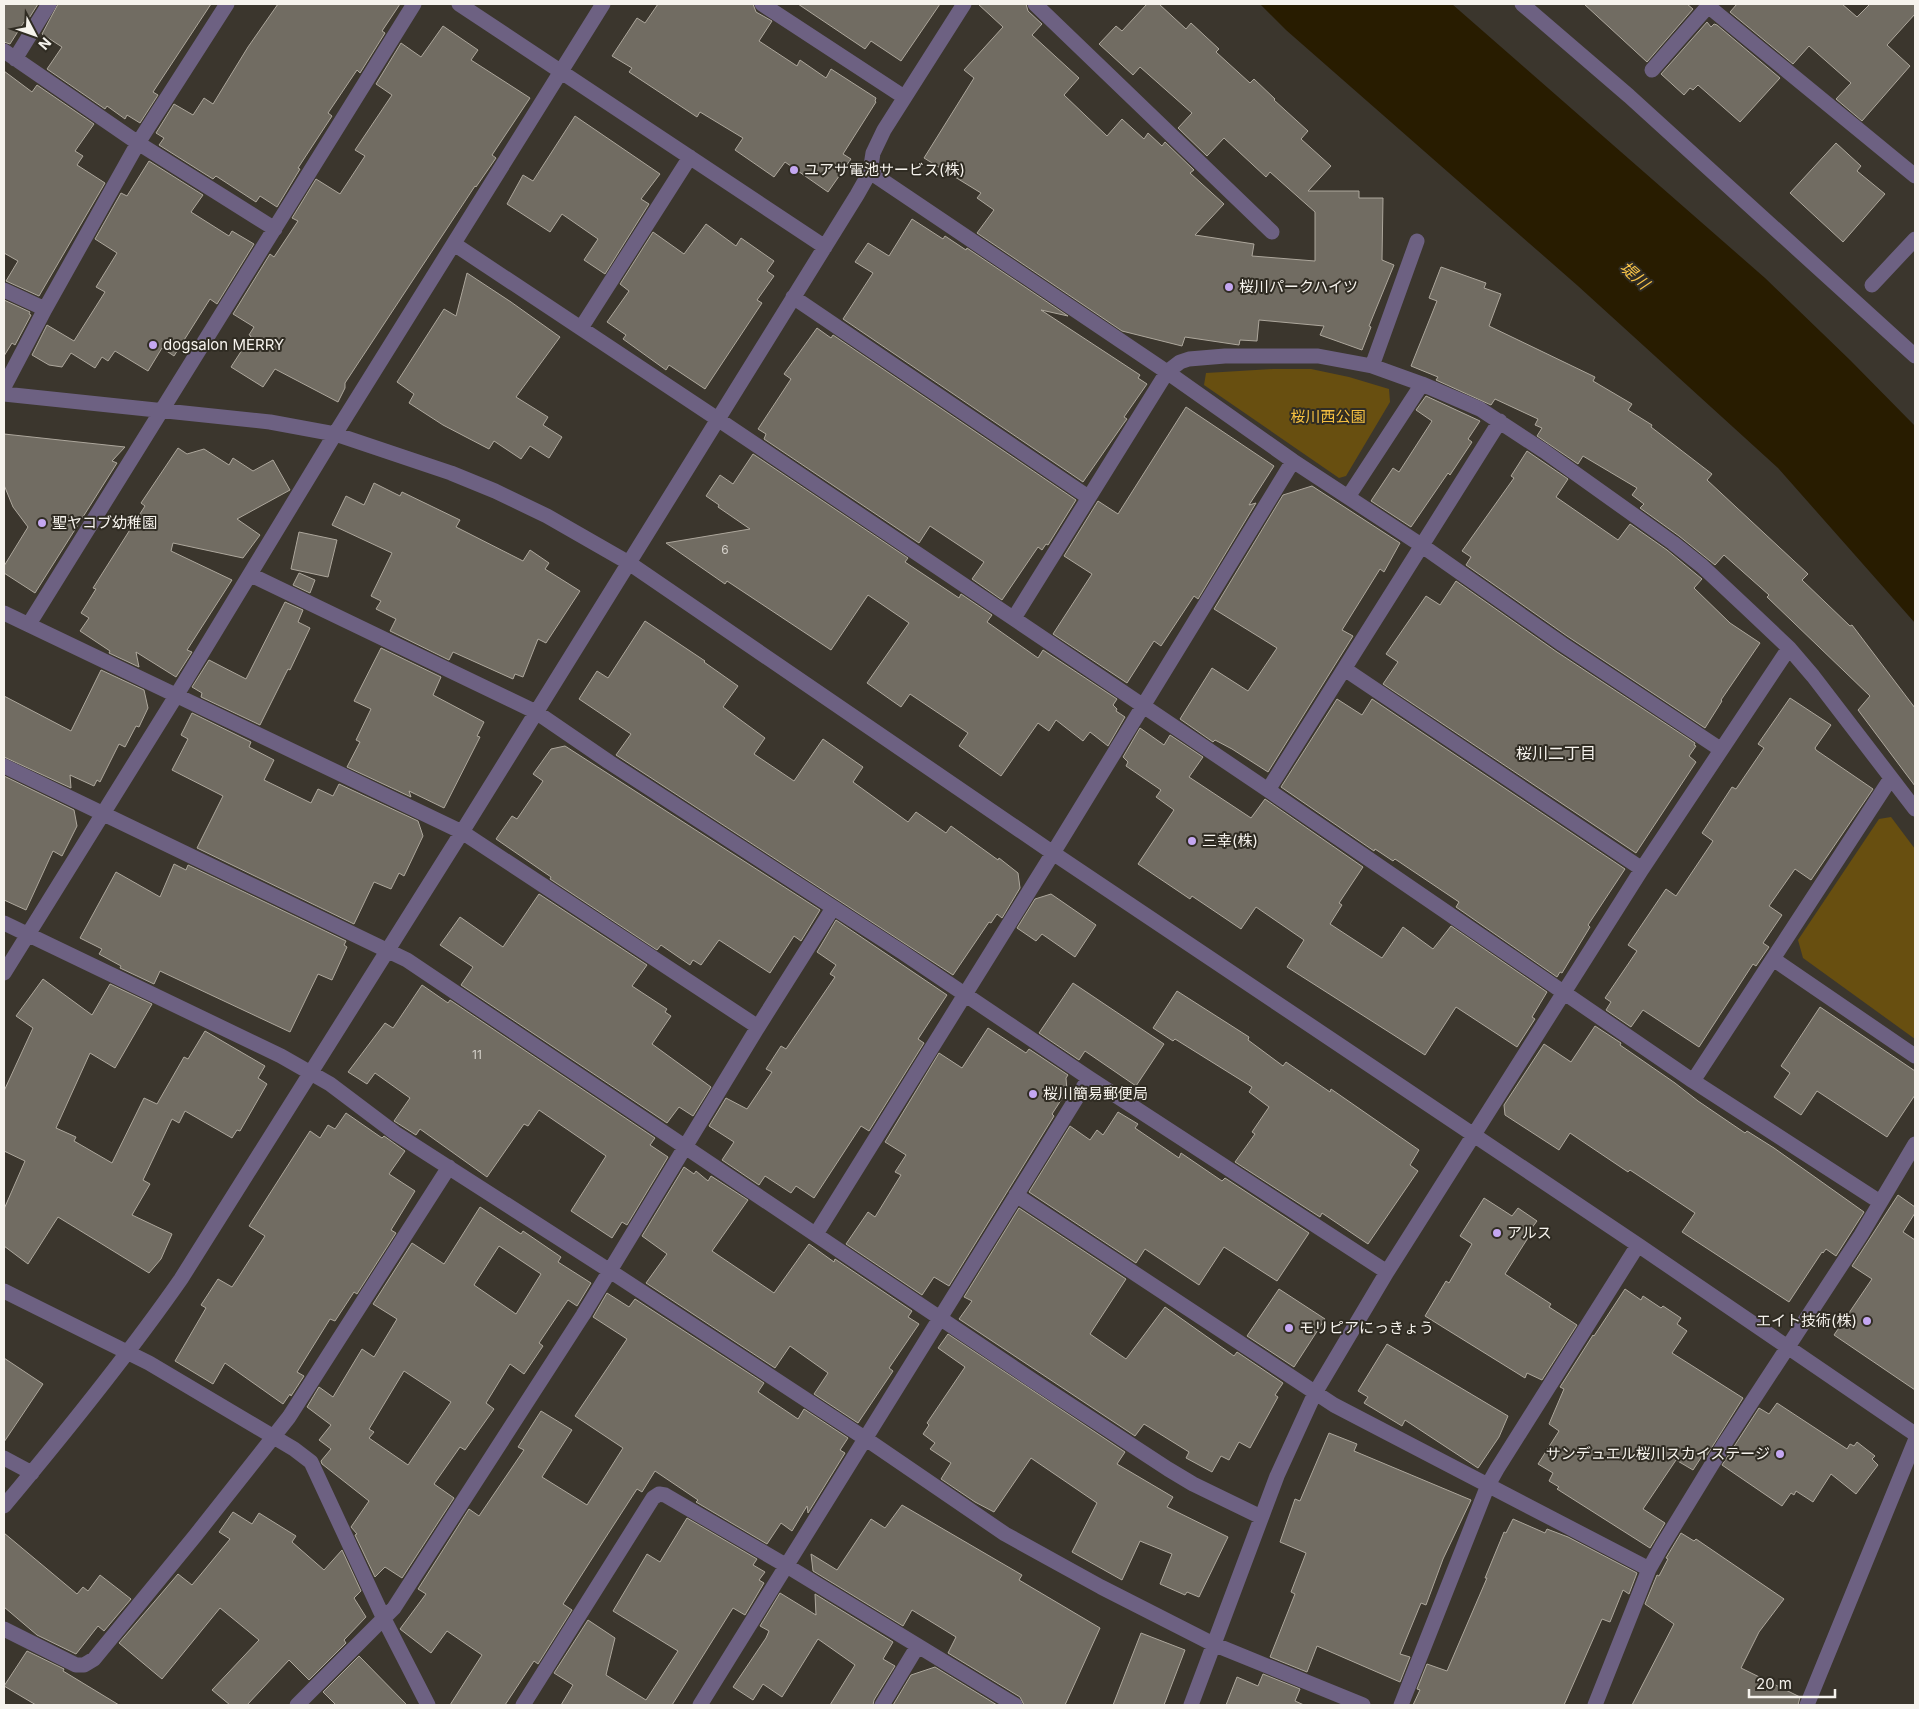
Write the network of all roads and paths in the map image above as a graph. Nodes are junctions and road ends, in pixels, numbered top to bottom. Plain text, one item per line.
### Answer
1 (49, 4) edge
2 (227, 4) edge
3 (414, 4) edge
4 (459, 4) edge
5 (603, 4) edge
6 (762, 4) edge
7 (964, 4) edge
8 (1035, 4) edge
9 (1522, 4) edge
10 (1709, 5) edge
11 (10, 55) edge
12 (1652, 70) dead end
13 (562, 72) junction
14 (904, 97) junction
15 (138, 143) junction
16 (690, 157) junction
17 (870, 172) junction
18 (1915, 176) edge
19 (275, 229) junction
20 (1272, 232) dead end
21 (1915, 239) edge
22 (1417, 241) dead end
23 (454, 244) junction
24 (825, 246) junction
25 (1872, 285) dead end
26 (4, 290) edge
27 (794, 297) junction
28 (45, 309) junction
29 (581, 328) junction
30 (1915, 356) edge
31 (1372, 366) junction
32 (1167, 372) junction
33 (1422, 384) junction
34 (4, 387) edge
35 (4, 394) edge
36 (162, 410) junction
37 (719, 420) junction
38 (1500, 421) junction
39 (335, 434) junction
40 (1293, 461) junction
41 (1088, 497) junction
42 (1348, 497) junction
43 (1421, 545) junction
44 (629, 563) junction
45 (251, 575) junction
46 (4, 613) edge
47 (1014, 618) junction
48 (29, 624) junction
49 (1789, 648) junction
50 (1346, 670) junction
51 (176, 696) junction
52 (1143, 706) junction
53 (536, 712) junction
54 (1720, 749) junction
55 (4, 766) edge
56 (1891, 778) junction
57 (1268, 790) junction
58 (1915, 809) edge
59 (103, 813) junction
60 (462, 832) junction
61 (1054, 853) junction
62 (1642, 869) junction
63 (833, 908) junction
64 (4, 923) edge
65 (28, 934) junction
66 (388, 950) junction
67 (1772, 959) junction
68 (4, 973) edge
69 (1564, 993) junction
70 (965, 994) junction
71 (758, 1027) junction
72 (1915, 1056) edge
73 (311, 1073) junction
74 (1089, 1078) junction
75 (1693, 1081) junction
76 (1474, 1136) junction
77 (1915, 1144) edge
78 (685, 1147) junction
79 (449, 1167) junction
80 (1016, 1196) junction
81 (1880, 1202) junction
82 (816, 1234) junction
83 (1638, 1245) junction
84 (610, 1271) junction
85 (1387, 1272) junction
86 (4, 1291) edge
87 (940, 1318) junction
88 (1788, 1348) junction
89 (128, 1352) junction
90 (1315, 1393) junction
91 (1915, 1434) edge
92 (273, 1437) junction
93 (866, 1439) junction
94 (1915, 1441) edge
95 (4, 1458) edge
96 (32, 1472) junction
97 (1488, 1485) junction
98 (4, 1506) edge
99 (1261, 1517) junction
100 (787, 1566) junction
101 (1649, 1569) junction
102 (384, 1619) junction
103 (4, 1629) edge
104 (1213, 1644) junction
105 (917, 1647) junction
106 (297, 1705) edge
107 (428, 1705) edge
108 (523, 1705) edge
109 (700, 1705) edge
110 (882, 1705) edge
111 (1014, 1705) edge
112 (1191, 1705) edge
113 (1363, 1705) edge
114 (1400, 1705) edge
115 (1595, 1705) edge
116 (1808, 1705) edge

1 - 11 street
2 - 15 street
3 - 19 street
4 - 13 street
5 - 13 street
6 - 14 street
7 - 14 street
8 - 20 street
9 - 30 street
10 - 12 street
10 - 18 street
11 - 15 street
13 - 16 street
13 - 23 street
14 - 17 street
15 - 19 street
15 - 28 street
16 - 24 street
16 - 29 street
17 - 24 street
17 - 32 street
19 - 36 street
21 - 25 street
22 - 31 street
23 - 29 street
23 - 39 street
24 - 27 street
26 - 28 street
27 - 37 street
27 - 41 street
28 - 34 street
29 - 37 street
31 - 32 street
31 - 33 street
32 - 40 street
32 - 41 street
33 - 38 street
33 - 42 street
35 - 36 street
36 - 39 street
36 - 48 street
37 - 44 street
37 - 47 street
38 - 43 street
38 - 49 street
39 - 44 street
39 - 45 street
40 - 42 street
40 - 52 street
41 - 47 street
42 - 43 street
43 - 50 street
43 - 54 street
44 - 53 street
44 - 61 street
45 - 51 street
45 - 53 street
46 - 48 street
47 - 52 street
48 - 51 street
49 - 54 street
49 - 56 street
50 - 57 street
50 - 62 street
51 - 59 street
51 - 60 street
52 - 57 street
52 - 61 street
53 - 60 street
53 - 63 street
54 - 62 street
55 - 59 street
56 - 58 street
56 - 67 street
57 - 69 street
59 - 65 street
59 - 66 street
60 - 66 street
60 - 71 street
61 - 70 street
61 - 76 street
62 - 69 street
63 - 70 street
63 - 71 street
64 - 65 street
65 - 68 street
65 - 73 street
66 - 73 street
66 - 78 street
67 - 72 street
67 - 75 street
69 - 75 street
69 - 76 street
70 - 74 street
70 - 82 street
71 - 78 street
73 - 79 street
73 - 89 street
74 - 80 street
74 - 85 street
75 - 81 street
76 - 83 street
76 - 85 street
77 - 81 street
78 - 82 street
78 - 84 street
79 - 84 street
79 - 92 street
80 - 87 street
80 - 90 street
81 - 88 street
82 - 87 street
83 - 88 street
83 - 97 street
84 - 93 street
84 - 102 street
85 - 90 street
86 - 89 street
87 - 93 street
87 - 99 street
88 - 91 street
88 - 101 street
89 - 92 street
89 - 96 street
90 - 97 street
90 - 99 street
92 - 102 street
92 - 103 street
93 - 100 street
93 - 104 street
94 - 116 street
95 - 96 street
96 - 98 street
97 - 101 street
97 - 114 street
99 - 104 street
100 - 105 street
100 - 108 street
100 - 109 street
101 - 115 street
102 - 106 street
102 - 107 street
104 - 112 street
104 - 113 street
105 - 110 street
105 - 111 street

